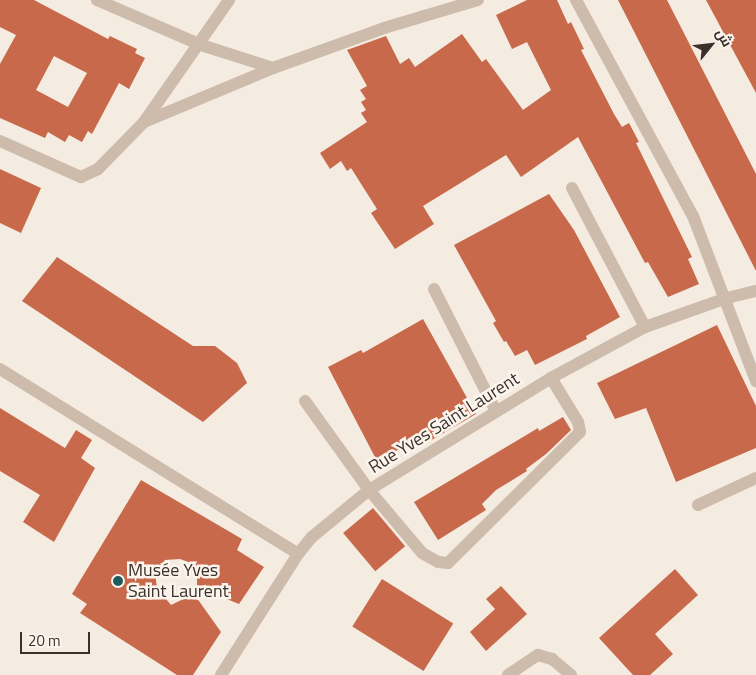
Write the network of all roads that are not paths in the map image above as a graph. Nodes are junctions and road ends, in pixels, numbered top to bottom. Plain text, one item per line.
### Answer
1 (97, 0) edge
2 (229, 0) edge
3 (478, 0) edge
4 (576, 0) edge
5 (201, 45) junction
6 (273, 68) junction
7 (144, 122) junction
8 (0, 141) edge
9 (572, 188) dead end
10 (434, 289) dead end
11 (756, 291) edge
12 (727, 298) junction
13 (645, 327) junction
14 (0, 369) edge
15 (551, 378) junction
16 (756, 380) edge
17 (305, 401) dead end
18 (496, 411) junction
19 (756, 478) edge
20 (369, 490) junction
21 (698, 505) dead end
22 (298, 554) junction
23 (221, 675) edge
24 (508, 675) edge
25 (571, 675) edge

1 - 5 street
2 - 5 street
3 - 6 street
4 - 12 street
5 - 6 street
5 - 7 street
6 - 7 street
7 - 8 street
9 - 13 street
10 - 18 street
11 - 12 street, Rue Yves Saint Laurent
12 - 13 street, Rue Yves Saint Laurent
12 - 16 street
13 - 15 street, Rue Yves Saint Laurent
14 - 22 street
15 - 18 street, Rue Yves Saint Laurent
15 - 20 street
17 - 20 street
18 - 20 street, Rue Yves Saint Laurent
19 - 21 street
20 - 22 street, Rue Yves Saint Laurent
22 - 23 street, Rue Yves Saint Laurent
24 - 25 street

